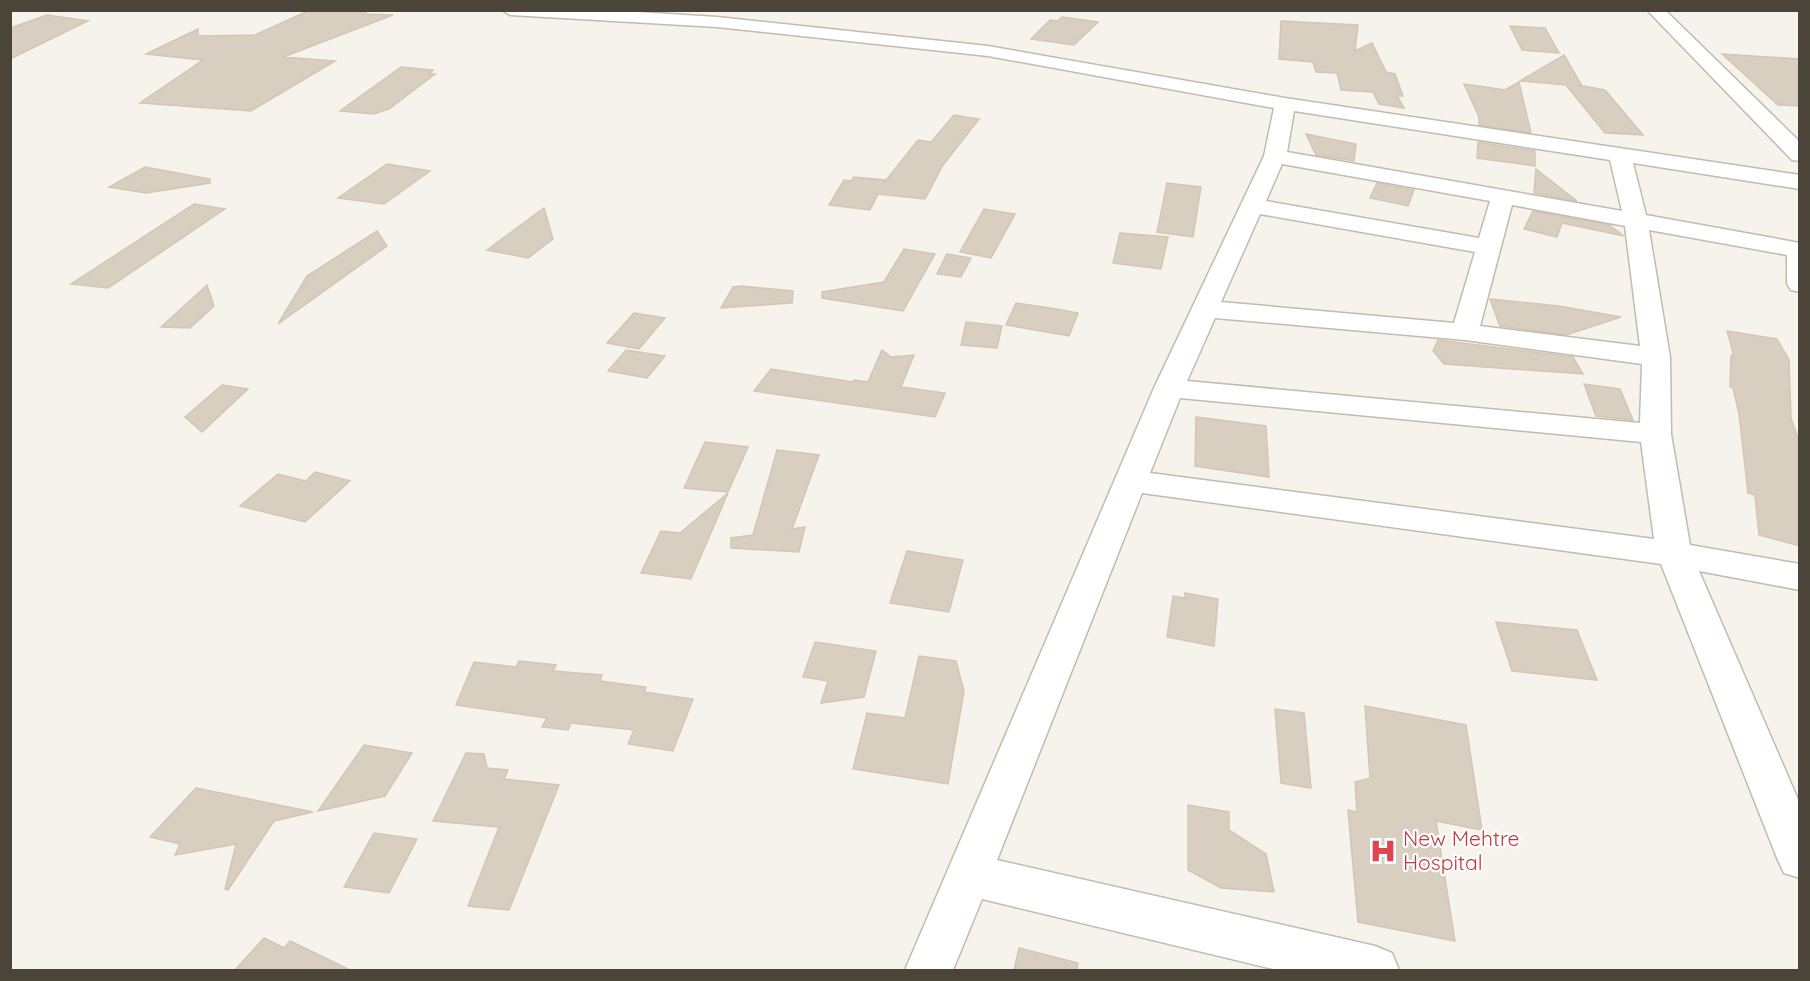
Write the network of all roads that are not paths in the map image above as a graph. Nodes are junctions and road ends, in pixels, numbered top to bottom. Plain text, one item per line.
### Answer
1 (510, 10) edge
2 (1655, 10) edge
3 (1285, 104) junction
4 (1620, 154) junction
5 (1800, 155) edge
6 (1275, 156) junction
7 (1800, 182) edge
8 (1503, 196) junction
9 (1252, 206) junction
10 (1636, 222) junction
11 (1489, 247) junction
12 (1800, 284) edge
13 (1205, 309) junction
14 (1465, 332) junction
15 (1656, 357) junction
16 (1169, 387) junction
17 (1655, 434) junction
18 (1130, 481) junction
19 (1674, 554) junction
20 (1800, 577) edge
21 (1800, 858) edge
22 (969, 875) junction
23 (929, 970) edge
24 (1375, 970) edge

1 - 3 street
2 - 5 street
3 - 4 street
3 - 6 street
4 - 7 street
4 - 10 street
6 - 8 street
6 - 9 street
8 - 10 street
8 - 11 street
9 - 11 street
9 - 13 street
10 - 12 street
10 - 15 street
11 - 14 street
13 - 14 street
13 - 16 street
14 - 15 street
15 - 17 street
16 - 17 street
16 - 18 street
17 - 19 street
18 - 19 street
18 - 22 street
19 - 20 street
19 - 21 street
22 - 23 street
22 - 24 street

